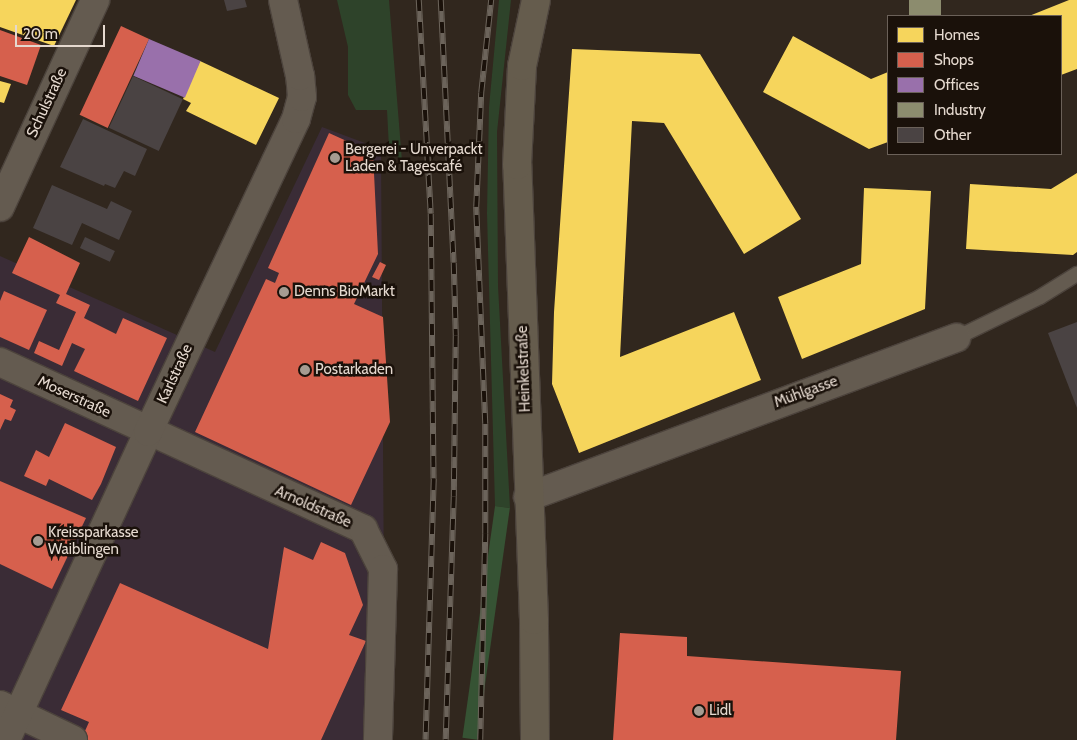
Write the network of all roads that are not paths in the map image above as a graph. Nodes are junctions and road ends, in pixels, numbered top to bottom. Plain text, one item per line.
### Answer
1 (96, 0) edge
2 (283, 0) edge
3 (536, 0) edge
4 (0, 207) edge
5 (1077, 274) edge
6 (956, 338) joint
7 (0, 362) edge
8 (148, 432) junction
9 (528, 497) junction
10 (9, 709) edge
11 (58, 737) edge
12 (6, 740) edge
13 (378, 740) edge
14 (535, 740) edge

1 - 4 street, Schulstraße
2 - 8 street, Karlstraße
3 - 9 street, Heinkelstraße
5 - 6 lane, Mühlgasse
6 - 9 street, Mühlgasse
7 - 8 street, Moserstraße
8 - 10 street, Karlstraße
8 - 13 street, Arnoldstraße
9 - 14 street, Heinkelstraße
10 - 11 street
10 - 12 street, Karlstraße

